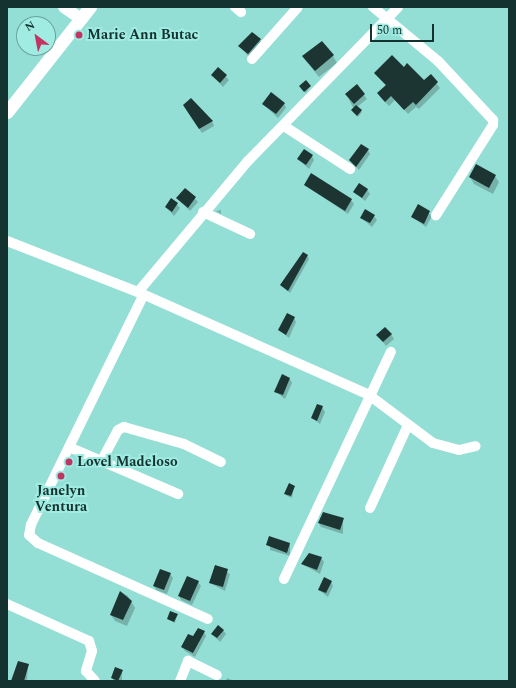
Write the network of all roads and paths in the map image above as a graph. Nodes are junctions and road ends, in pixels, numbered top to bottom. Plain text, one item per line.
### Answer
1 (64, 7) edge
2 (298, 7) edge
3 (373, 7) edge
4 (398, 7) edge
5 (86, 11) edge
6 (389, 19) junction
7 (252, 59) dead end
8 (7, 112) edge
9 (284, 126) junction
10 (350, 169) dead end
11 (203, 212) junction
12 (436, 215) dead end
13 (250, 234) dead end
14 (7, 241) edge
15 (140, 294) junction
16 (391, 352) dead end
17 (369, 395) junction
18 (408, 425) junction
19 (476, 446) dead end
20 (69, 447) junction
21 (101, 462) junction
22 (221, 462) dead end
23 (178, 494) dead end
24 (370, 508) dead end
25 (284, 579) dead end
26 (7, 604) edge
27 (208, 620) dead end
28 (218, 675) dead end
29 (95, 681) edge
30 (180, 681) edge

1 - 5 street
2 - 7 street
3 - 6 street
4 - 6 street
5 - 8 main road
6 - 9 street
6 - 12 street
9 - 10 street
9 - 11 street
11 - 13 street
11 - 15 street
14 - 15 street
15 - 17 street
15 - 20 street
16 - 17 street
17 - 18 street
17 - 25 street
18 - 19 street
18 - 24 street
20 - 21 street
20 - 27 street
21 - 22 street
21 - 23 street
26 - 29 street
28 - 30 street

